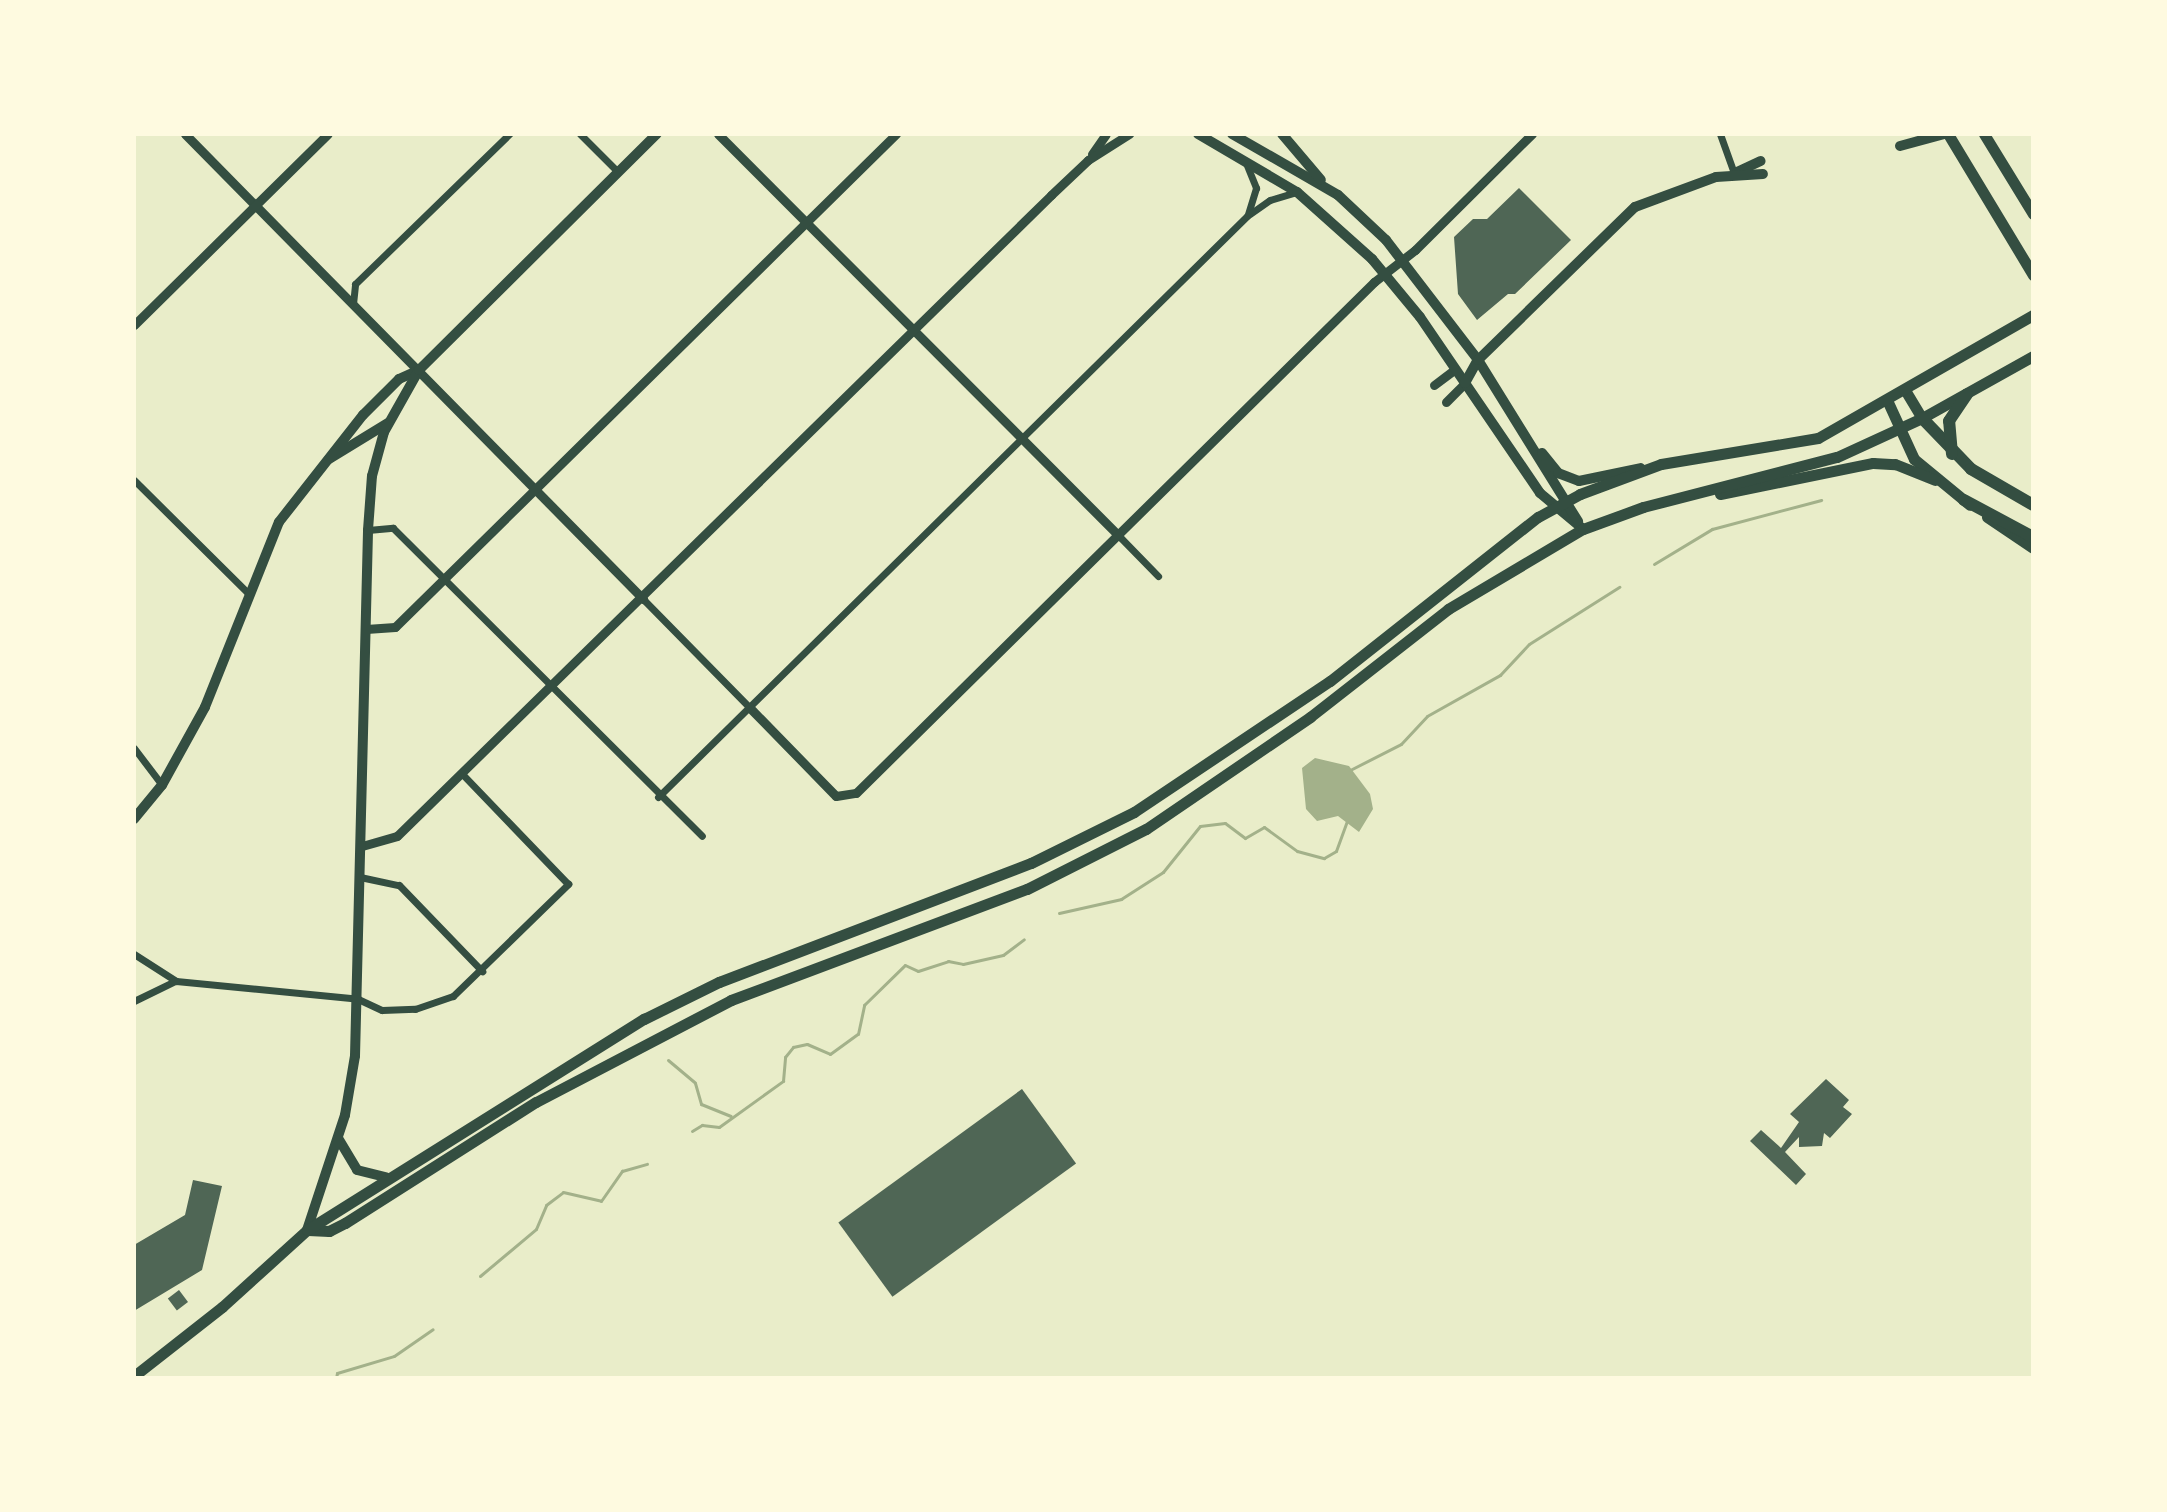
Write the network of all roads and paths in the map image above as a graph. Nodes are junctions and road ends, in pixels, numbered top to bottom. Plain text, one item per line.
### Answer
1 (185, 134) edge
2 (328, 134) edge
3 (509, 134) edge
4 (580, 134) edge
5 (657, 134) edge
6 (718, 134) edge
7 (896, 134) edge
8 (1106, 134) edge
9 (1129, 134) edge
10 (1198, 134) edge
11 (1232, 134) edge
12 (1282, 134) edge
13 (1532, 134) edge
14 (1720, 134) edge
15 (1946, 134) edge
16 (1984, 134) edge
17 (1900, 146) dead end
18 (1241, 156) junction
19 (1088, 160) junction
20 (1761, 161) dead end
21 (617, 171) junction
22 (1734, 173) junction
23 (1763, 174) dead end
24 (1297, 192) junction
25 (1338, 195) junction
26 (255, 205) junction
27 (2033, 214) edge
28 (1247, 216) junction
29 (805, 222) junction
30 (1403, 259) junction
31 (1385, 274) junction
32 (2033, 275) edge
33 (353, 304) junction
34 (2033, 315) edge
35 (134, 325) edge
36 (915, 332) junction
37 (2033, 356) edge
38 (1478, 360) junction
39 (1455, 369) junction
40 (419, 370) junction
41 (1465, 383) junction
42 (1434, 385) dead end
43 (1905, 390) junction
44 (1967, 394) junction
45 (1887, 400) junction
46 (1446, 402) dead end
47 (1922, 418) junction
48 (1517, 419) junction
49 (389, 423) junction
50 (1899, 430) junction
51 (1020, 439) junction
52 (1952, 454) junction
53 (329, 459) junction
54 (1661, 464) junction
55 (134, 480) edge
56 (1935, 480) junction
57 (536, 488) junction
58 (1680, 500) junction
59 (1964, 500) junction
60 (1560, 505) junction
61 (2033, 505) edge
62 (1583, 529) junction
63 (368, 530) junction
64 (1119, 536) junction
65 (2033, 537) edge
66 (2033, 548) edge
67 (1158, 576) dead end
68 (441, 577) junction
69 (250, 595) junction
70 (643, 599) junction
71 (366, 629) junction
72 (552, 689) junction
73 (749, 707) junction
74 (134, 748) edge
75 (463, 775) junction
76 (162, 785) junction
77 (658, 797) junction
78 (134, 819) edge
79 (702, 836) dead end
80 (362, 846) junction
81 (360, 877) junction
82 (134, 954) edge
83 (482, 971) junction
84 (176, 981) junction
85 (358, 999) junction
86 (134, 1001) edge
87 (338, 1138) junction
88 (386, 1177) junction
89 (307, 1230) junction
90 (134, 1376) edge

1 - 26 street
2 - 26 street
3 - 33 street
4 - 21 street
5 - 21 main road
6 - 29 street
7 - 29 street
8 - 19 street
9 - 19 street
10 - 18 main road
11 - 25 main road
12 - 25 main road
13 - 30 street
14 - 22 street
15 - 17 main road
15 - 32 main road
16 - 27 main road
18 - 24 main road
18 - 28 street
19 - 36 street
20 - 22 main road
21 - 40 main road
22 - 23 main road
22 - 38 main road
24 - 28 street
24 - 31 main road
25 - 30 main road
26 - 33 street
26 - 35 street
28 - 51 street
29 - 36 street
29 - 57 street
30 - 31 street
30 - 38 main road
31 - 39 main road
31 - 64 street
33 - 40 street
34 - 43 main road
36 - 51 street
36 - 70 street
37 - 44 main road
38 - 39 main road
38 - 41 main road
38 - 48 main road
39 - 41 main road
39 - 42 street
40 - 49 main road
40 - 53 main road
40 - 57 street
41 - 46 street
41 - 60 main road
43 - 45 main road
43 - 47 main road
44 - 47 main road
44 - 52 highway
45 - 50 main road
45 - 54 main road
47 - 50 main road
47 - 52 highway
48 - 54 main road
48 - 60 main road
49 - 53 main road
49 - 63 main road
50 - 56 main road
50 - 58 main road
51 - 64 street
51 - 73 street
52 - 61 highway
53 - 69 main road
54 - 60 main road
55 - 69 street
56 - 58 main road
56 - 59 main road
57 - 68 street
57 - 70 street
58 - 62 main road
59 - 65 highway
59 - 66 main road
60 - 62 main road
60 - 88 main road
62 - 89 main road
63 - 68 street
63 - 71 main road
64 - 67 street
64 - 73 street
68 - 71 street
68 - 72 street
69 - 76 main road
70 - 72 street
70 - 73 street
71 - 80 main road
72 - 75 street
72 - 77 street
73 - 77 street
74 - 76 street
75 - 80 street
75 - 83 street
76 - 78 main road
77 - 79 street
80 - 81 main road
81 - 83 street
81 - 85 main road
82 - 84 street
83 - 85 street
84 - 85 street
84 - 86 street
85 - 87 main road
87 - 88 main road
87 - 89 main road
88 - 89 main road
89 - 90 main road

